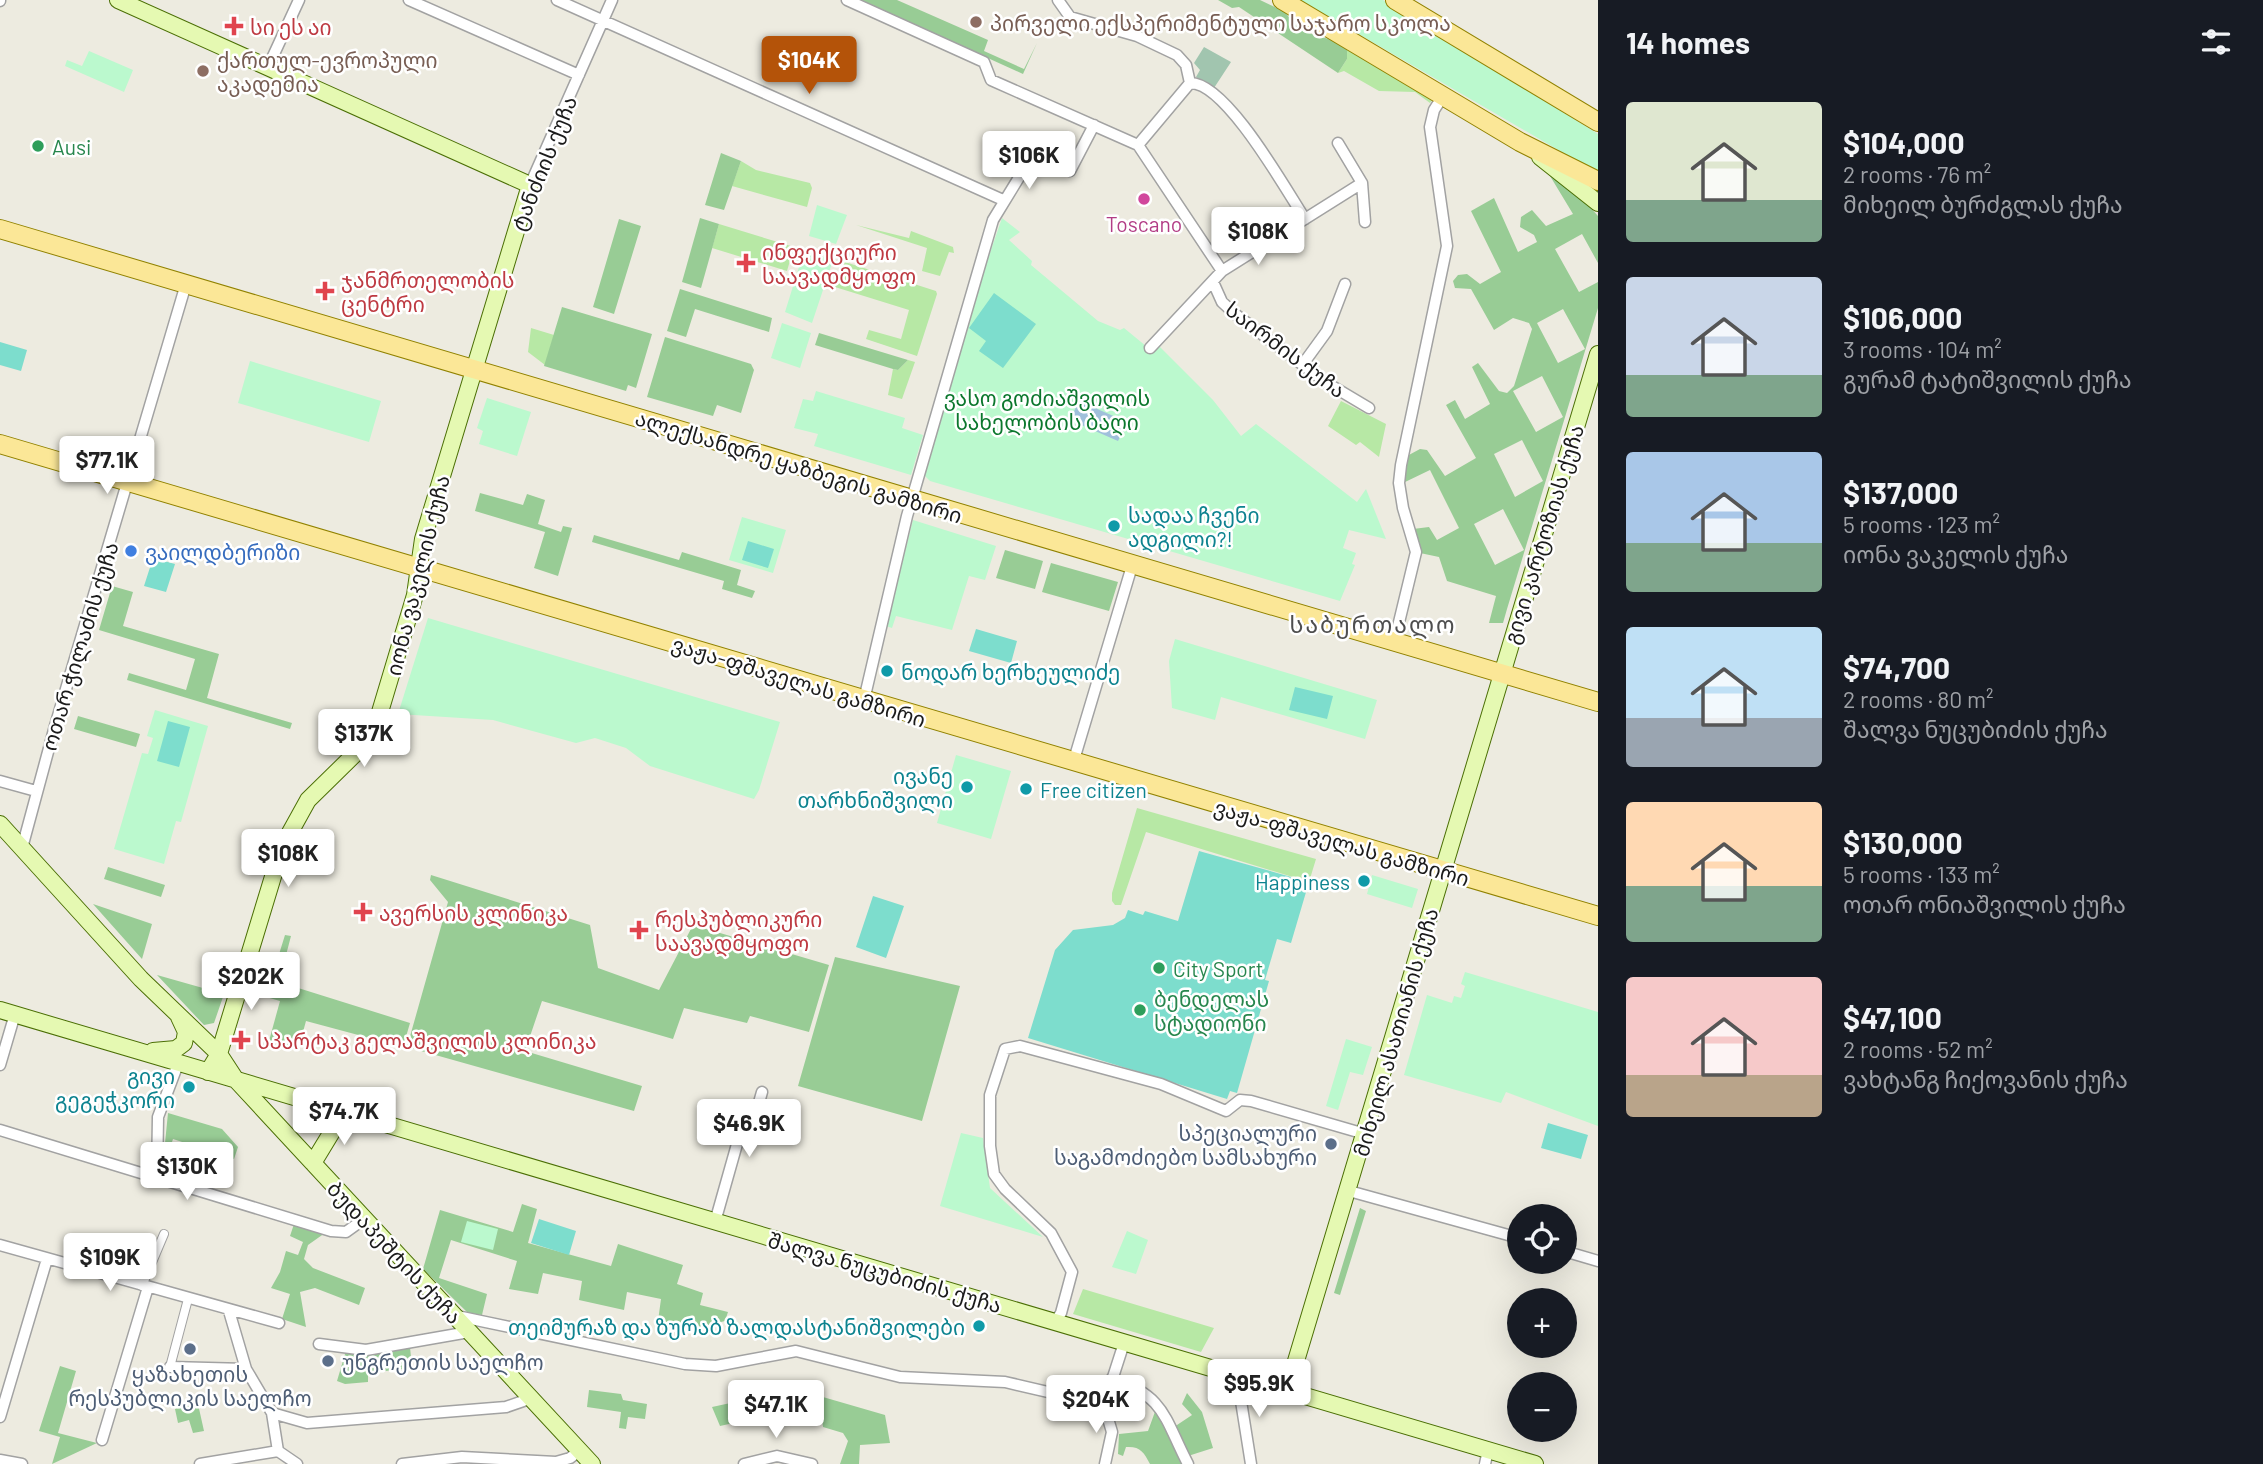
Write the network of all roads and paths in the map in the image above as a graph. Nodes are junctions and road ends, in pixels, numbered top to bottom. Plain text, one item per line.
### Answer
1 (118, 0) edge
2 (299, 0) edge
3 (409, 0) edge
4 (557, 0) edge
5 (612, 0) edge
6 (848, 0) edge
7 (1058, 0) edge
8 (1282, 0) edge
9 (1395, 0) edge
10 (603, 20) junction
11 (268, 67) junction
12 (579, 75) junction
13 (1191, 83) junction
14 (1443, 96) junction
15 (1598, 122) edge
16 (1094, 125) junction
17 (1338, 143) dead end
18 (1138, 145) junction
19 (1362, 183) junction
20 (530, 185) junction
21 (1596, 195) edge
22 (1003, 200) junction
23 (1305, 219) junction
24 (1365, 222) dead end
25 (0, 229) edge
26 (1222, 271) junction
27 (1213, 282) junction
28 (186, 284) junction
29 (1345, 284) dead end
30 (1150, 348) dead end
31 (1598, 354) edge
32 (1303, 364) junction
33 (473, 369) junction
34 (1369, 408) dead end
35 (0, 444) edge
36 (128, 482) junction
37 (912, 499) junction
38 (1132, 566) junction
39 (419, 568) junction
40 (1394, 643) junction
41 (1501, 673) junction
42 (864, 700) junction
43 (1598, 702) edge
44 (1073, 763) junction
45 (0, 781) edge
46 (36, 791) junction
47 (0, 824) edge
48 (22, 848) junction
49 (1442, 871) junction
50 (1598, 916) edge
51 (8, 1012) edge
52 (178, 1016) junction
53 (133, 1050) junction
54 (219, 1054) junction
55 (178, 1064) junction
56 (0, 1065) edge
57 (208, 1072) junction
58 (236, 1080) junction
59 (762, 1092) dead end
60 (344, 1112) junction
61 (0, 1130) edge
62 (1365, 1134) junction
63 (313, 1163) junction
64 (157, 1176) junction
65 (1349, 1191) junction
66 (364, 1219) junction
67 (715, 1222) junction
68 (164, 1234) dead end
69 (1507, 1235) edge
70 (0, 1245) edge
71 (1577, 1255) edge
72 (47, 1259) junction
73 (1598, 1261) edge
74 (145, 1286) junction
75 (188, 1299) junction
76 (229, 1311) junction
77 (454, 1315) junction
78 (1055, 1322) junction
79 (279, 1323) dead end
80 (469, 1332) junction
81 (319, 1343) dead end
82 (1124, 1343) junction
83 (170, 1367) joint
84 (246, 1369) junction
85 (1237, 1376) junction
86 (1112, 1378) junction
87 (1287, 1391) junction
88 (530, 1399) junction
89 (1104, 1405) junction
90 (272, 1413) junction
91 (0, 1417) edge
92 (102, 1440) dead end
93 (278, 1451) junction
94 (579, 1451) junction
95 (1487, 1457) edge
96 (0, 1460) edge
97 (22, 1464) edge
98 (200, 1464) edge
99 (297, 1464) edge
100 (402, 1464) edge
101 (592, 1464) edge
102 (744, 1464) edge
103 (812, 1464) edge
104 (1105, 1464) edge
105 (1188, 1464) edge
106 (1251, 1464) edge
107 (1535, 1464) edge

1 - 11 main road
2 - 11 street
3 - 12 street
4 - 10 street
5 - 10 street, ტანძიის ქუჩა
6 - 16 street
7 - 13 street
8 - 14 main road
9 - 15 main road
10 - 12 street, ტანძიის ქუჩა
10 - 22 street
11 - 20 main road
12 - 20 street, ტანძიის ქუჩა
13 - 18 street
13 - 23 street
14 - 21 main road
14 - 40 street
16 - 18 street
16 - 22 street
17 - 19 street
18 - 26 street, საირმის ქუჩა
19 - 23 street, საირმის ქუჩა
19 - 24 street
20 - 33 main road, ტანძიის ქუჩა
22 - 37 street
23 - 26 street, საირმის ქუჩა
25 - 28 main road, ალექსანდრე ყაზბეგის გამზირი
26 - 27 street, საირმის ქუჩა
27 - 30 street, საირმის ქუჩა
27 - 32 street, საირმის ქუჩა
28 - 33 main road, ალექსანდრე ყაზბეგის გამზირი
28 - 36 street, ოთარ ჭილაძის ქუჩა
29 - 32 street
31 - 41 main road, გივი კარტოზიას ქუჩა
32 - 34 street, საირმის ქუჩა
33 - 37 main road, ალექსანდრე ყაზბეგის გამზირი
33 - 39 main road, იონა ვაკელის ქუჩა
35 - 36 main road, ვაჟა-ფშაველას გამზირი
36 - 39 main road, ვაჟა-ფშაველას გამზირი
36 - 46 street, ოთარ ჭილაძის ქუჩა
37 - 38 main road, ალექსანდრე ყაზბეგის გამზირი
37 - 42 street
38 - 40 main road, ალექსანდრე ყაზბეგის გამზირი
38 - 44 street
39 - 42 main road, ვაჟა-ფშაველას გამზირი
39 - 54 main road, იონა ვაკელის ქუჩა
40 - 41 main road, ალექსანდრე ყაზბეგის გამზირი
41 - 43 main road, ალექსანდრე ყაზბეგის გამზირი
41 - 49 main road, მიხეილ ასათიანის ქუჩა
42 - 44 main road, ვაჟა-ფშაველას გამზირი
44 - 49 main road, ვაჟა-ფშაველას გამზირი
45 - 46 street
46 - 48 street, ოთარ ჭილაძის ქუჩა
47 - 48 main road, ბუდაპეშტის ქუჩა
48 - 52 main road, ბუდაპეშტის ქუჩა
49 - 50 main road, ვაჟა-ფშაველას გამზირი
49 - 62 main road, მიხეილ ასათიანის ქუჩა
51 - 53 main road, შალვა ნუცუბიძის ქუჩა
51 - 56 street
52 - 53 main road
52 - 54 main road, ბუდაპეშტის ქუჩა
53 - 55 main road, შალვა ნუცუბიძის ქუჩა
54 - 57 main road, იონა ვაკელის ქუჩა
54 - 58 main road, ბუდაპეშტის ქუჩა
55 - 57 main road, შალვა ნუცუბიძის ქუჩა
55 - 64 street
57 - 58 main road, შალვა ნუცუბიძის ქუჩა
58 - 60 main road, შალვა ნუცუბიძის ქუჩა
58 - 63 main road, ბუდაპეშტის ქუჩა
59 - 67 street
60 - 63 main road
60 - 67 main road, შალვა ნუცუბიძის ქუჩა
61 - 64 street
62 - 65 main road, მიხეილ ასათიანის ქუჩა
62 - 78 street
63 - 66 main road, ბუდაპეშტის ქუჩა
64 - 66 street
65 - 69 street
65 - 87 main road, მიხეილ ასათიანის ქუჩა
66 - 77 main road, ბუდაპეშტის ქუჩა
67 - 78 main road, შალვა ნუცუბიძის ქუჩა
68 - 74 street
70 - 72 street
71 - 73 street
72 - 74 street
72 - 91 street
74 - 75 street
74 - 92 street
75 - 76 street
75 - 83 street
76 - 79 street
76 - 84 street
77 - 80 main road, ბუდაპეშტის ქუჩა
77 - 89 street
78 - 82 main road, შალვა ნუცუბიძის ქუჩა
80 - 81 street
80 - 88 main road, ბუდაპეშტის ქუჩა
82 - 85 main road, შალვა ნუცუბიძის ქუჩა
82 - 86 street
83 - 84 street
84 - 90 street
85 - 87 main road, შალვა ნუცუბიძის ქუჩა
85 - 106 street
86 - 89 street
86 - 105 street
87 - 95 main road, შალვა ნუცუბიძის ქუჩა
88 - 90 street
88 - 94 main road, ბუდაპეშტის ქუჩა
89 - 104 street
90 - 93 street
93 - 98 street
93 - 99 street
94 - 100 street
94 - 101 main road, ბუდაპეშტის ქუჩა
95 - 107 main road, შალვა ნუცუბიძის ქუჩა
96 - 97 street
102 - 103 street

